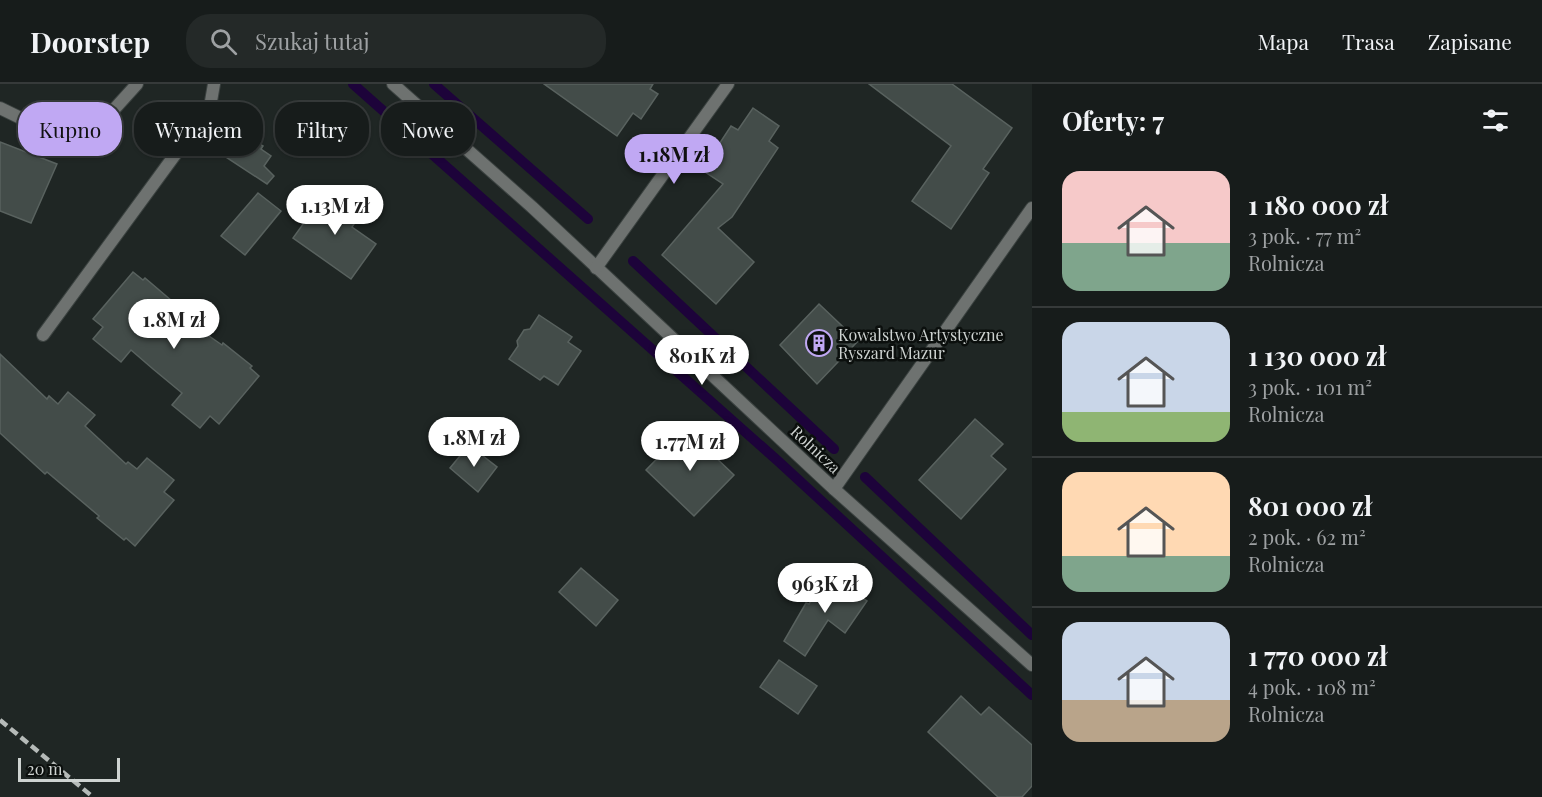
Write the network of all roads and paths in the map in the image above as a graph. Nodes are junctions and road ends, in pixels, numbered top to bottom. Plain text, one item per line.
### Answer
1 (137, 84) edge
2 (213, 84) edge
3 (393, 84) edge
4 (728, 84) edge
5 (0, 108) edge
6 (1032, 208) edge
7 (597, 268) junction
8 (43, 335) dead end
9 (834, 489) junction
10 (1032, 665) edge

1 - 5 street
2 - 8 street
3 - 7 street, Rolnicza
4 - 7 street
6 - 9 street
7 - 9 street, Rolnicza
9 - 10 street, Rolnicza

